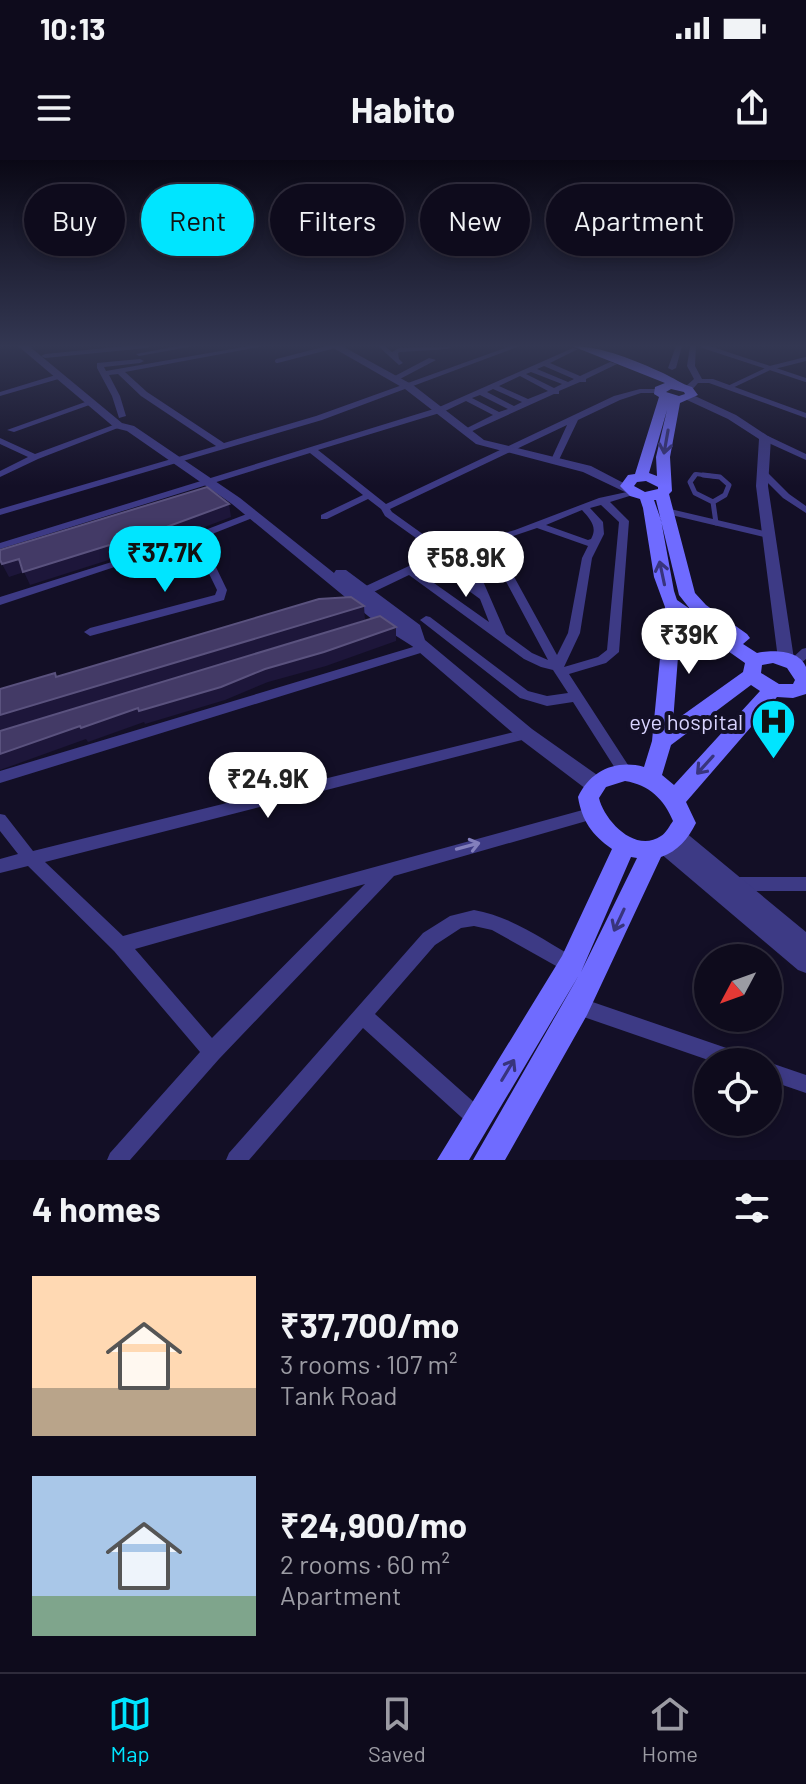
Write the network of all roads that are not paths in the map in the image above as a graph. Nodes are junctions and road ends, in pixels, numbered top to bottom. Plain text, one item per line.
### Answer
1 (79, 393) edge
2 (88, 393) edge
3 (113, 393) edge
4 (392, 393) edge
5 (417, 393) edge
6 (479, 393) edge
7 (482, 393) edge
8 (508, 393) edge
9 (554, 393) edge
10 (674, 393) junction
11 (745, 393) edge
12 (144, 394) joint
13 (466, 398) junction
14 (118, 402) junction
15 (91, 403) junction
16 (530, 403) junction
17 (515, 409) junction
18 (440, 410) junction
19 (500, 416) junction
20 (806, 416) edge
21 (574, 419) junction
22 (0, 420) edge
23 (124, 424) junction
24 (11, 430) junction
25 (465, 431) junction
26 (765, 438) junction
27 (0, 441) edge
28 (224, 447) junction
29 (311, 449) junction
30 (505, 451) junction
31 (35, 457) junction
32 (806, 457) edge
33 (176, 460) junction
34 (554, 462) junction
35 (763, 473) junction
36 (0, 474) edge
37 (205, 481) junction
38 (220, 490) junction
39 (647, 490) junction
40 (368, 496) junction
41 (602, 500) junction
42 (236, 501) junction
43 (713, 502) junction
44 (583, 506) junction
45 (806, 507) edge
46 (385, 508) junction
47 (0, 512) edge
48 (252, 515) junction
49 (324, 517) dead end
50 (122, 521) edge
51 (716, 523) junction
52 (538, 525) junction
53 (768, 535) junction
54 (196, 537) junction
55 (489, 540) junction
56 (597, 541) junction
57 (0, 546) edge
58 (463, 547) junction
59 (445, 554) junction
60 (470, 565) junction
61 (411, 571) junction
62 (361, 594) junction
63 (485, 597) junction
64 (338, 600) edge
65 (0, 601) edge
66 (673, 608) junction
67 (426, 620) dead end
68 (90, 632) dead end
69 (501, 637) junction
70 (420, 645) junction
71 (795, 658) edge
72 (757, 664) junction
73 (560, 669) junction
74 (804, 685) edge
75 (772, 690) junction
76 (578, 696) junction
77 (526, 734) junction
78 (662, 741) junction
79 (625, 772) junction
80 (0, 777) edge
81 (651, 778) junction
82 (593, 783) junction
83 (675, 799) junction
84 (590, 814) junction
85 (0, 820) edge
86 (625, 845) junction
87 (666, 845) junction
88 (29, 857) junction
89 (0, 866) edge
90 (393, 866) junction
91 (730, 884) junction
92 (806, 884) edge
93 (120, 945) junction
94 (806, 946) edge
95 (806, 962) edge
96 (571, 965) junction
97 (578, 1006) junction
98 (362, 1015) junction
99 (700, 1048) edge
100 (212, 1052) junction
101 (782, 1076) edge
102 (806, 1084) edge
103 (478, 1119) junction
104 (117, 1160) edge
105 (236, 1160) edge
106 (452, 1160) edge
107 (488, 1160) edge

1 - 15 street
2 - 23 street
3 - 14 street
4 - 28 street
5 - 18 street
6 - 13 street
7 - 17 street
8 - 16 street
9 - 16 street
10 - 21 street
10 - 26 street
10 - 39 main road
10 -> 39 main road
11 - 20 street
12 - 14 street
12 - 28 street
13 - 18 street
13 - 19 street
14 - 23 street
15 - 23 street
15 - 24 street
16 - 17 street
17 - 19 street
18 - 25 street
18 - 29 street
19 - 25 street
21 - 30 street
21 - 34 street
22 - 24 street
23 - 31 street
23 - 33 street
24 - 27 street
25 - 30 street
26 - 32 street
26 - 35 street
27 - 31 street
28 - 33 street
29 - 37 street
29 - 40 street
30 - 34 street
30 - 46 street
31 - 36 street
33 - 37 street
33 - 47 street
34 - 39 street
35 - 45 street
35 - 53 street
37 - 38 street
37 - 57 street
38 - 42 street
38 - 50 street
39 - 41 street
39 - 51 street
66 -> 39 main road
39 - 72 main road
40 - 46 street
40 - 49 street
41 - 44 street
41 - 73 street
42 - 48 street
42 - 62 street
43 - 43 lane
43 - 51 lane
44 - 52 street
44 - 56 street
46 - 59 street
48 - 54 street
48 - 62 street
51 - 53 street
52 - 55 street
52 - 56 street
53 - 71 street
54 - 65 street
54 - 68 street
55 - 58 street
55 - 73 street
56 - 73 street
58 - 59 street
58 - 60 street
59 - 61 street
60 - 63 street
60 - 63 street
61 - 62 street
61 - 69 street
62 - 64 street
62 - 70 street
62 - 70 street
63 - 69 street
66 - 72 main road
66 - 78 main road
67 - 76 street
69 - 73 street
70 - 77 street
70 - 80 street
71 - 72 main road
71 - 74 main road
72 - 75 main road
72 - 78 main road
73 - 76 street
74 - 75 main road
75 -> 83 main road
76 - 79 street
77 - 82 street
77 - 88 street
78 - 81 main road
79 - 81 main road
79 - 82 main road
81 - 83 main road
82 - 84 main road
83 - 87 main road
84 - 86 main road
90 -> 84 street
85 - 88 street
86 - 87 main road
86 - 96 main road
87 - 91 street
87 - 95 street
87 -> 97 main road
88 - 89 street
88 - 93 street
90 - 93 street
90 - 100 street
91 - 92 street
91 - 94 street
93 - 100 street
96 - 98 street
103 -> 96 main road
97 - 99 street
97 - 107 main road
98 - 103 street
98 - 105 street
100 - 104 street
101 - 102 street
103 - 106 main road

